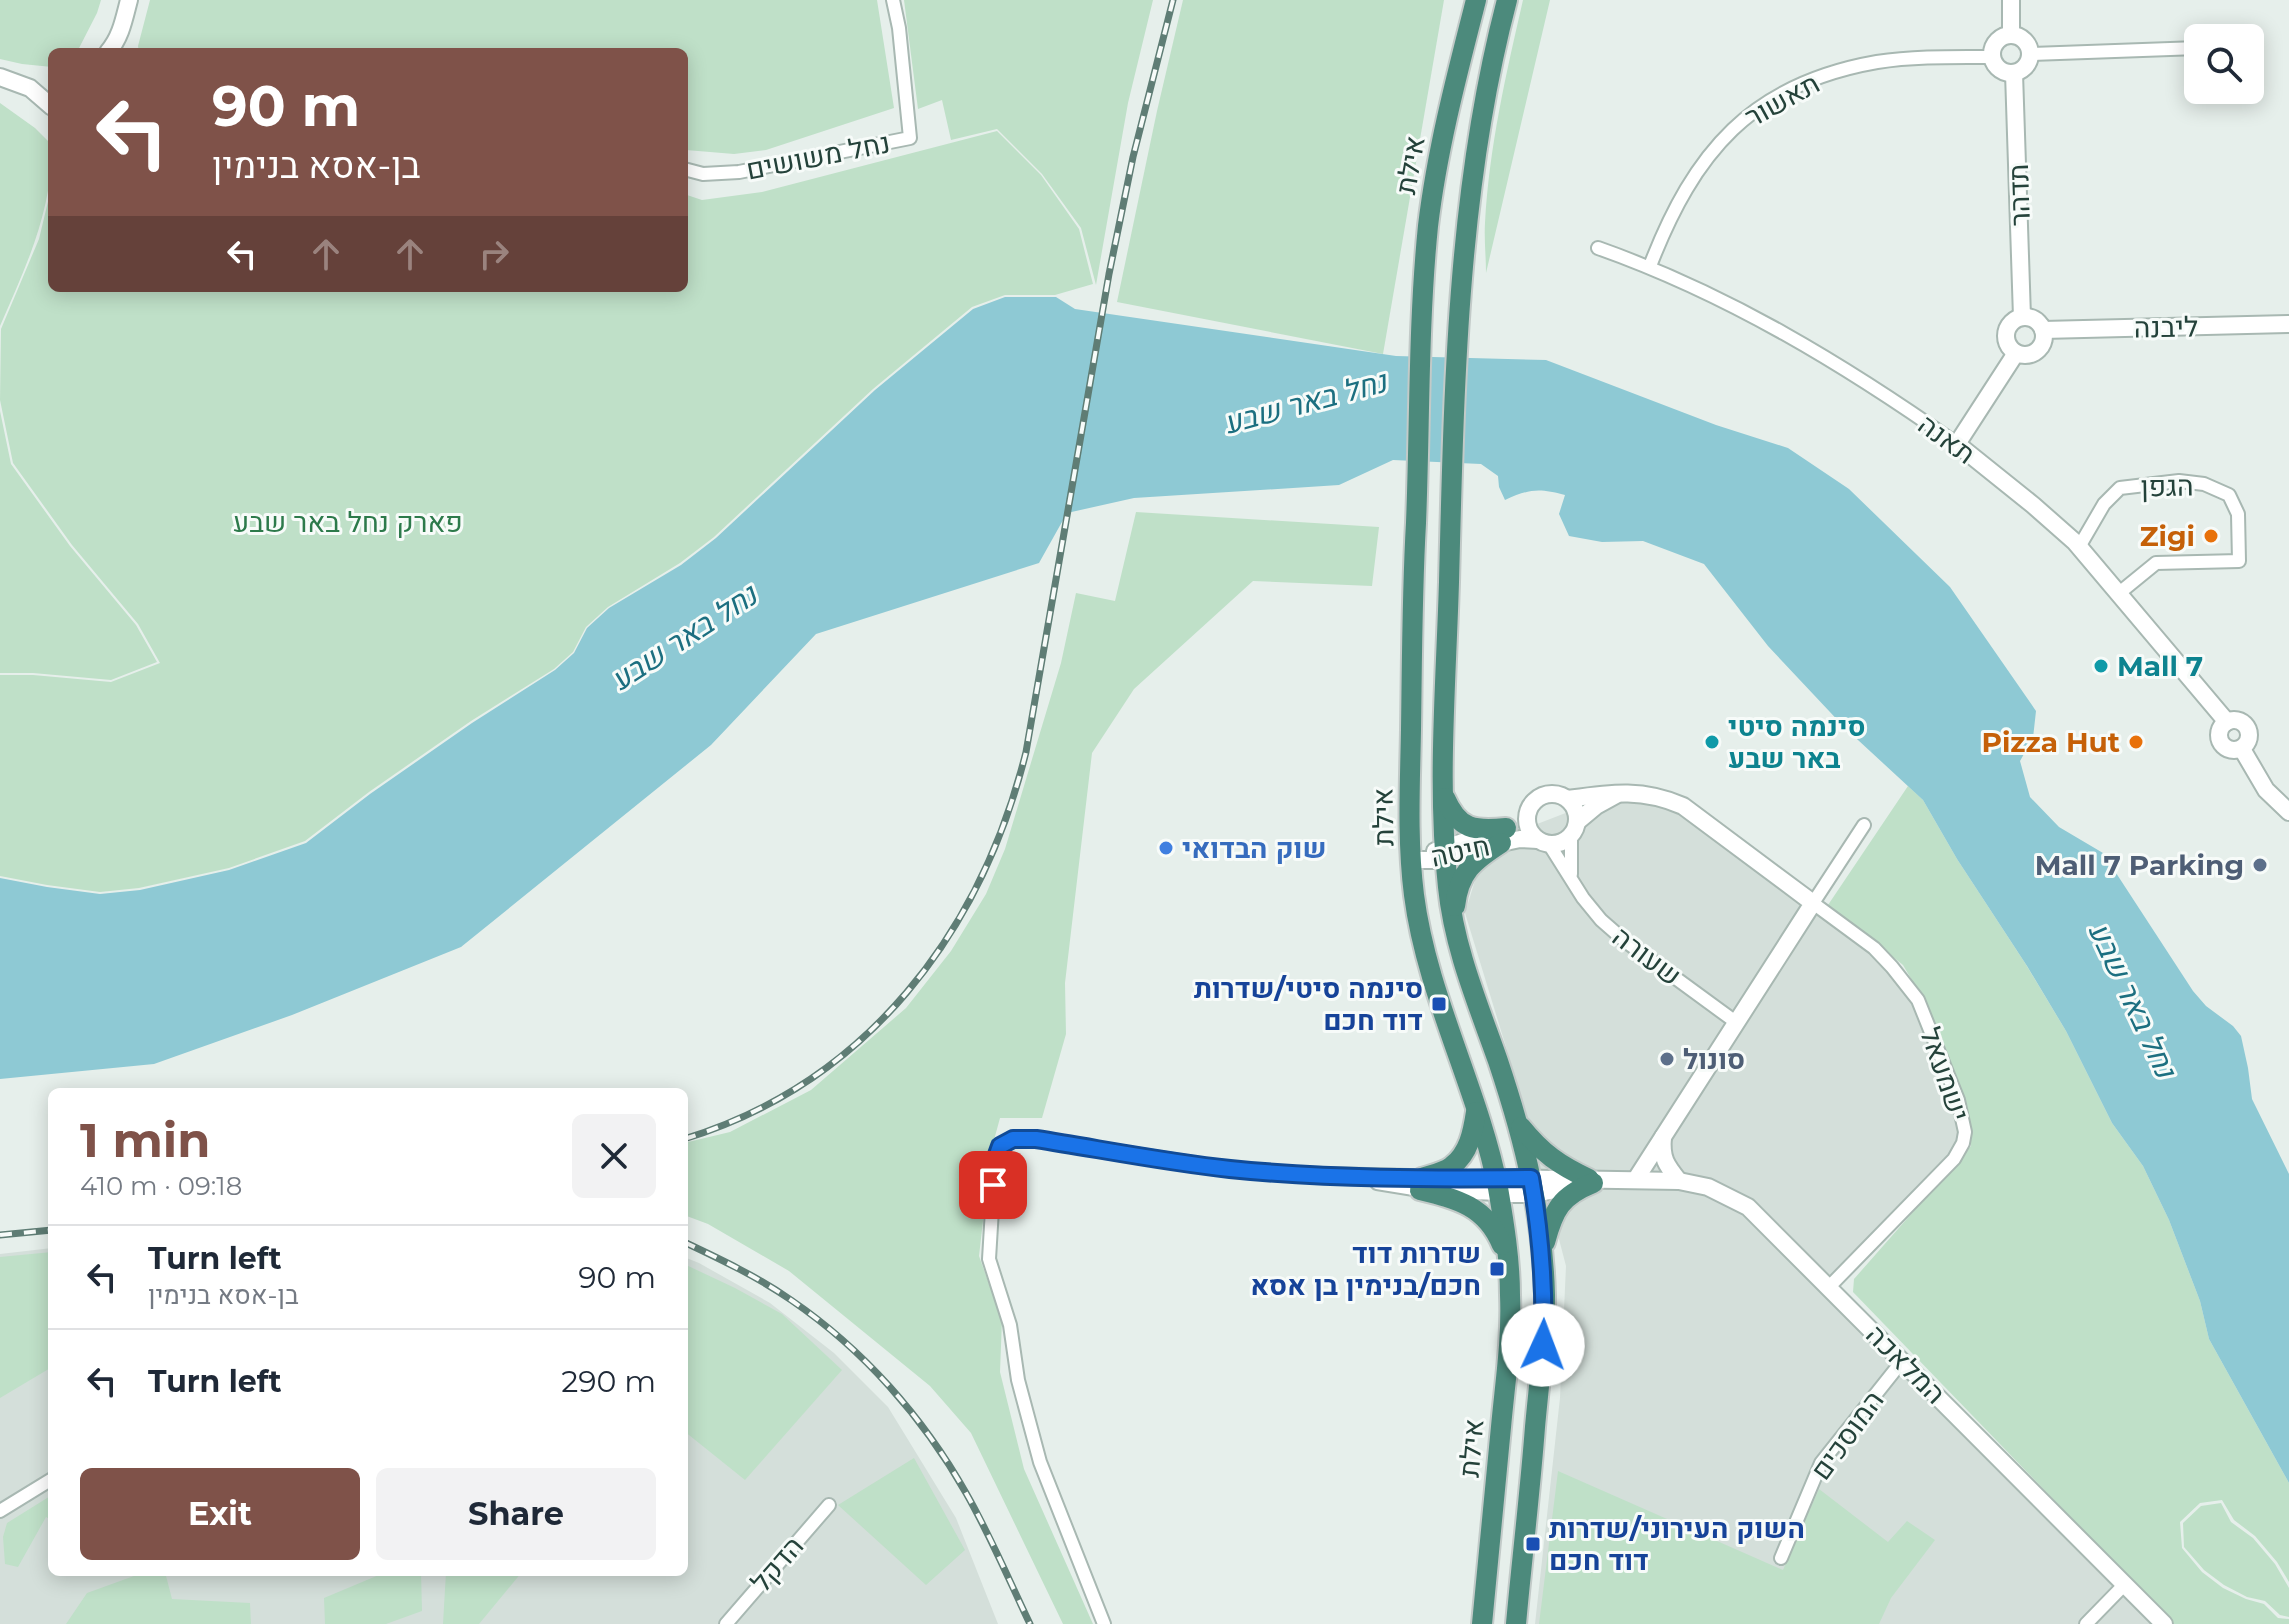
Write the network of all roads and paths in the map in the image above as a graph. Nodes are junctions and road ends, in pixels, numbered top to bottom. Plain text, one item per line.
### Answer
1 (129, 0) edge
2 (893, 0) edge
3 (1476, 0) edge
4 (1507, 0) edge
5 (2011, 0) edge
6 (122, 28) junction
7 (2011, 35) junction
8 (111, 48) edge
9 (122, 48) edge
10 (2184, 48) edge
11 (2030, 54) junction
12 (1992, 57) junction
13 (2014, 73) junction
14 (0, 77) edge
15 (18, 83) junction
16 (48, 85) edge
17 (48, 104) edge
18 (688, 170) edge
19 (1598, 248) dead end
20 (1650, 266) junction
21 (2022, 317) junction
22 (2289, 324) edge
23 (2043, 330) junction
24 (2016, 353) junction
25 (1957, 444) junction
26 (2079, 547) junction
27 (2118, 594) junction
28 (1629, 792) junction
29 (1444, 794) junction
30 (1568, 799) junction
31 (2289, 812) edge
32 (1527, 814) junction
33 (1864, 825) dead end
34 (1574, 828) junction
35 (1503, 835) junction
36 (1544, 842) junction
37 (1445, 853) junction
38 (1411, 860) junction
39 (1571, 877) junction
40 (1813, 903) junction
41 (1453, 922) junction
42 (1733, 1020) junction
43 (1477, 1109) junction
44 (1516, 1120) junction
45 (1663, 1137) junction
46 (1610, 1180) junction
47 (1679, 1181) junction
48 (1421, 1184) junction
49 (1497, 1186) junction
50 (1532, 1186) junction
51 (1542, 1254) junction
52 (1507, 1256) junction
53 (1829, 1287) junction
54 (1903, 1360) junction
55 (48, 1481) edge
56 (829, 1505) dead end
57 (0, 1511) edge
58 (1781, 1558) dead end
59 (2125, 1584) junction
60 (726, 1624) edge
61 (1104, 1624) edge
62 (1482, 1624) edge
63 (1516, 1624) edge
64 (2086, 1624) edge
65 (2164, 1624) edge

1 - 6 street
2 - 18 street, נחל משושים
3 - 38 highway, אילת
4 - 29 highway
5 - 7 street
6 - 8 street
6 - 9 street
7 - 11 street
7 - 12 street
10 - 11 street
11 - 13 street
12 - 13 street
12 - 20 street, תאשור
13 - 21 street, תדהר
14 - 15 street
15 - 16 street
15 - 17 street
19 - 20 street, תאנה
20 - 25 street, תאנה
21 - 23 street
21 - 24 street
22 - 23 street, ליבנה
23 - 24 street
24 - 25 street
25 - 26 street, תאנה
26 - 27 street, תאנה
26 - 27 street, הגפן
27 - 31 street, תאנה
28 - 30 street, חיטה
28 - 34 street, חיטה
28 - 40 street, חיטה
29 - 35 highway
29 - 37 highway
30 - 32 street, חיטה
30 - 34 street
32 - 35 street, חיטה
32 - 36 street, חיטה
33 - 40 street
34 - 36 street, חיטה
34 - 39 street
35 - 36 street, חיטה
35 - 37 street, חיטה
35 - 41 highway
36 - 39 street, שעורה
37 - 38 street, חיטה
37 - 41 highway
38 - 43 highway, אילת
39 - 42 street, שעורה
40 - 42 street
40 - 53 street, ישמעאל
41 - 44 highway
42 - 45 street
42 - 46 street
43 - 48 highway
43 - 49 highway, אילת
44 - 46 highway
44 - 50 highway
45 - 46 street
45 - 47 street
46 - 47 street, המלאכה
46 - 50 street, המלאכה
46 - 51 highway
47 - 53 street, המלאכה
48 - 49 street
48 - 52 highway
48 - 61 street
49 - 50 street, המלאכה
49 - 52 highway, אילת
50 - 51 highway
51 - 63 highway
52 - 62 highway, אילת
53 - 54 street, המלאכה
54 - 58 street, המוסכים
54 - 59 street, המלאכה
55 - 57 street
56 - 60 street, הדקל
59 - 64 street
59 - 65 street, המלאכה

